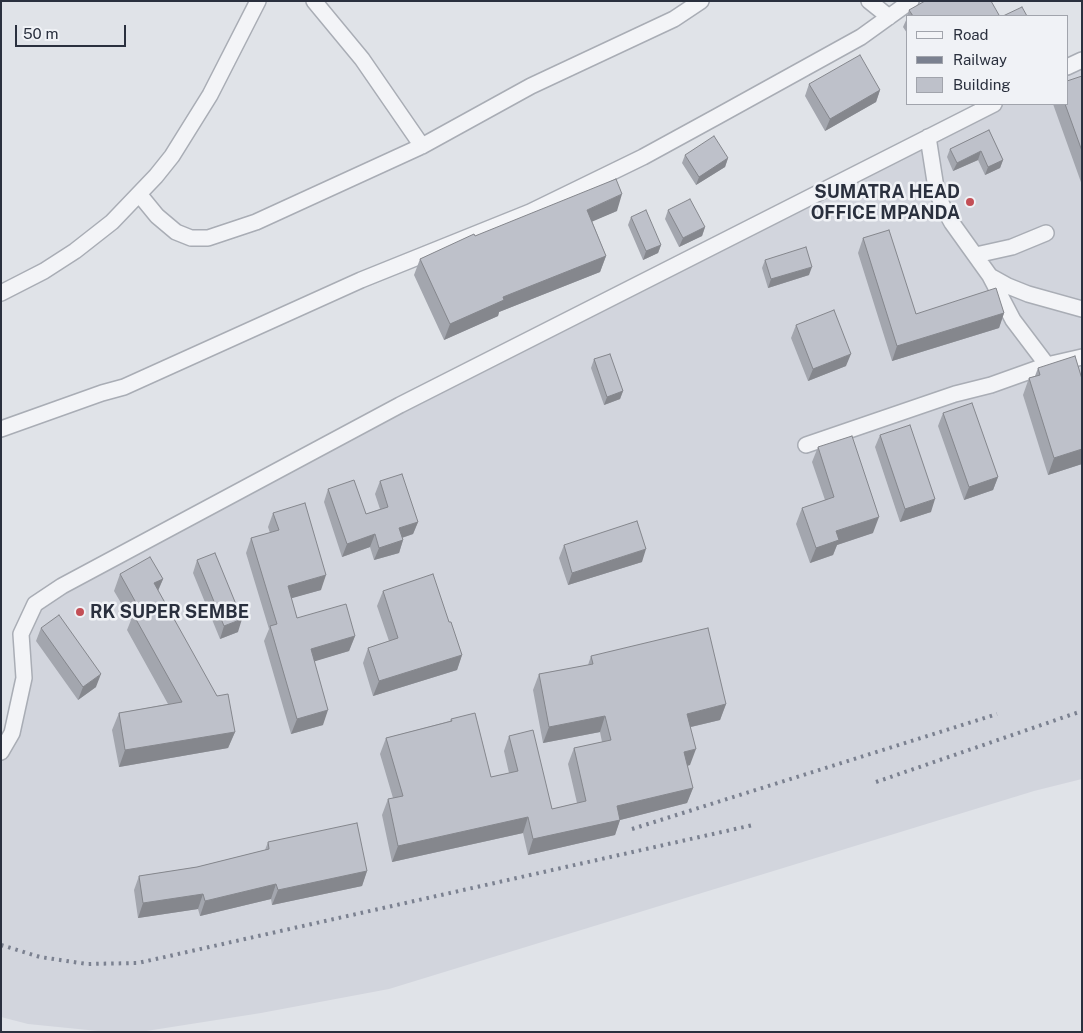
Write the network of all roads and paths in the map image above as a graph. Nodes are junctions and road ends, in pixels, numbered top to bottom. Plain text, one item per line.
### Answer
1 (258, 1) edge
2 (314, 1) edge
3 (701, 1) edge
4 (869, 1) edge
5 (911, 1) edge
6 (888, 17) junction
7 (1082, 60) edge
8 (1068, 67) edge
9 (992, 105) edge
10 (928, 137) junction
11 (422, 146) junction
12 (138, 194) junction
13 (1046, 233) dead end
14 (976, 255) junction
15 (990, 276) junction
16 (1, 293) edge
17 (1082, 309) edge
18 (1082, 358) edge
19 (1047, 366) junction
20 (1, 429) edge
21 (806, 445) dead end
22 (1, 752) edge

1 - 12 street
2 - 11 street
3 - 11 street
4 - 6 street
5 - 6 street
6 - 20 street
7 - 8 street
9 - 10 street
10 - 14 street
10 - 22 street
11 - 12 street
12 - 16 street
13 - 14 street
14 - 15 street
15 - 17 street
15 - 19 street
18 - 19 street
19 - 21 street

